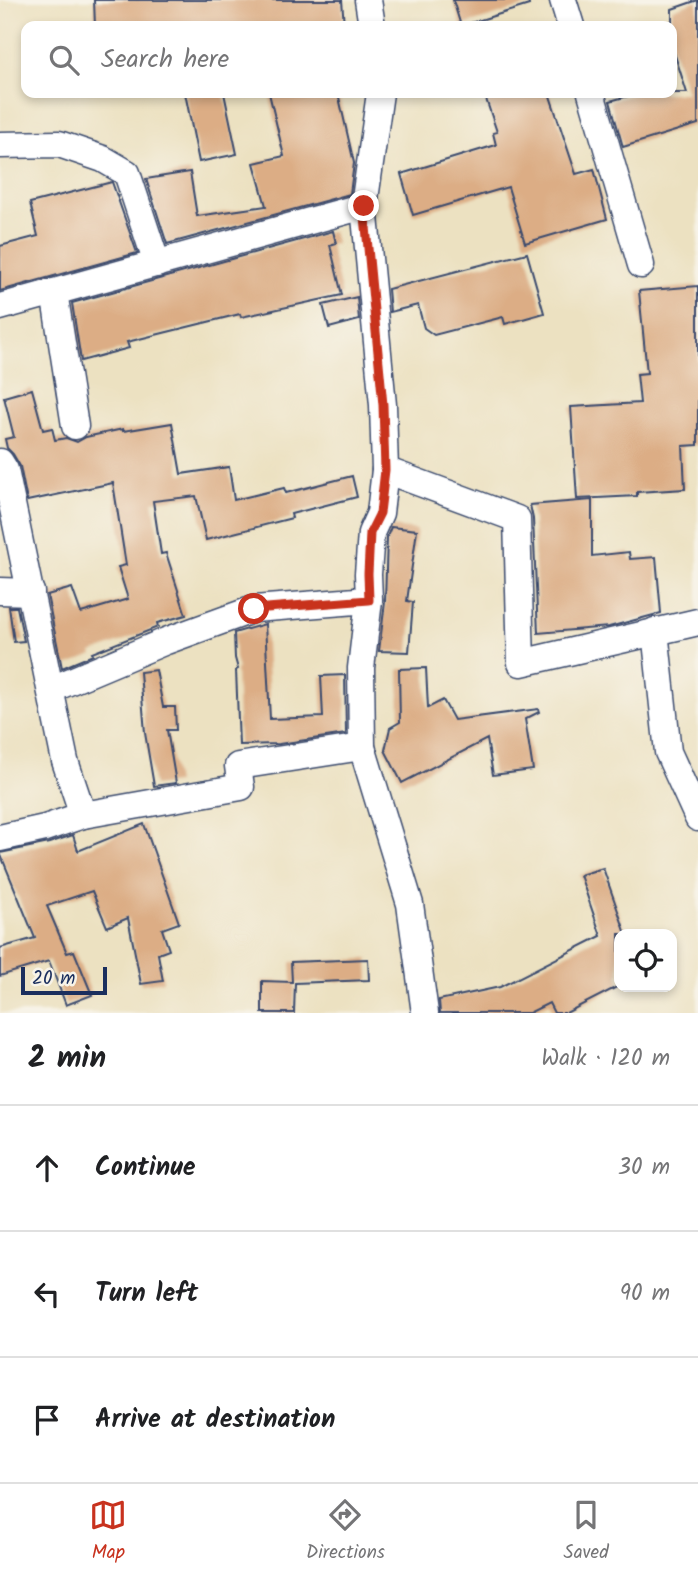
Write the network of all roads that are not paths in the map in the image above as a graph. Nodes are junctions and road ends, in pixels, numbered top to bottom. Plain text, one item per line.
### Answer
1 (368, 0) edge
2 (564, 0) edge
3 (371, 21) edge
4 (570, 21) edge
5 (379, 98) edge
6 (592, 98) edge
7 (0, 145) edge
8 (364, 206) junction
9 (157, 264) junction
10 (641, 265) dead end
11 (54, 292) junction
12 (0, 307) edge
13 (75, 426) dead end
14 (0, 462) edge
15 (385, 470) junction
16 (0, 592) edge
17 (31, 592) junction
18 (369, 600) junction
19 (698, 622) edge
20 (655, 631) junction
21 (52, 689) junction
22 (362, 747) junction
23 (83, 815) junction
24 (698, 818) edge
25 (0, 838) edge
26 (425, 1013) edge

1 - 3 street
2 - 4 street
5 - 8 street
6 - 10 street
7 - 9 street
8 - 9 street
8 - 15 street
9 - 11 street
11 - 12 street
11 - 13 street
14 - 17 street
15 - 18 street
15 - 20 street
16 - 17 street
17 - 21 street
18 - 21 street
18 - 22 street
19 - 20 street
20 - 24 street
21 - 23 street
22 - 23 street
22 - 26 street
23 - 25 street

